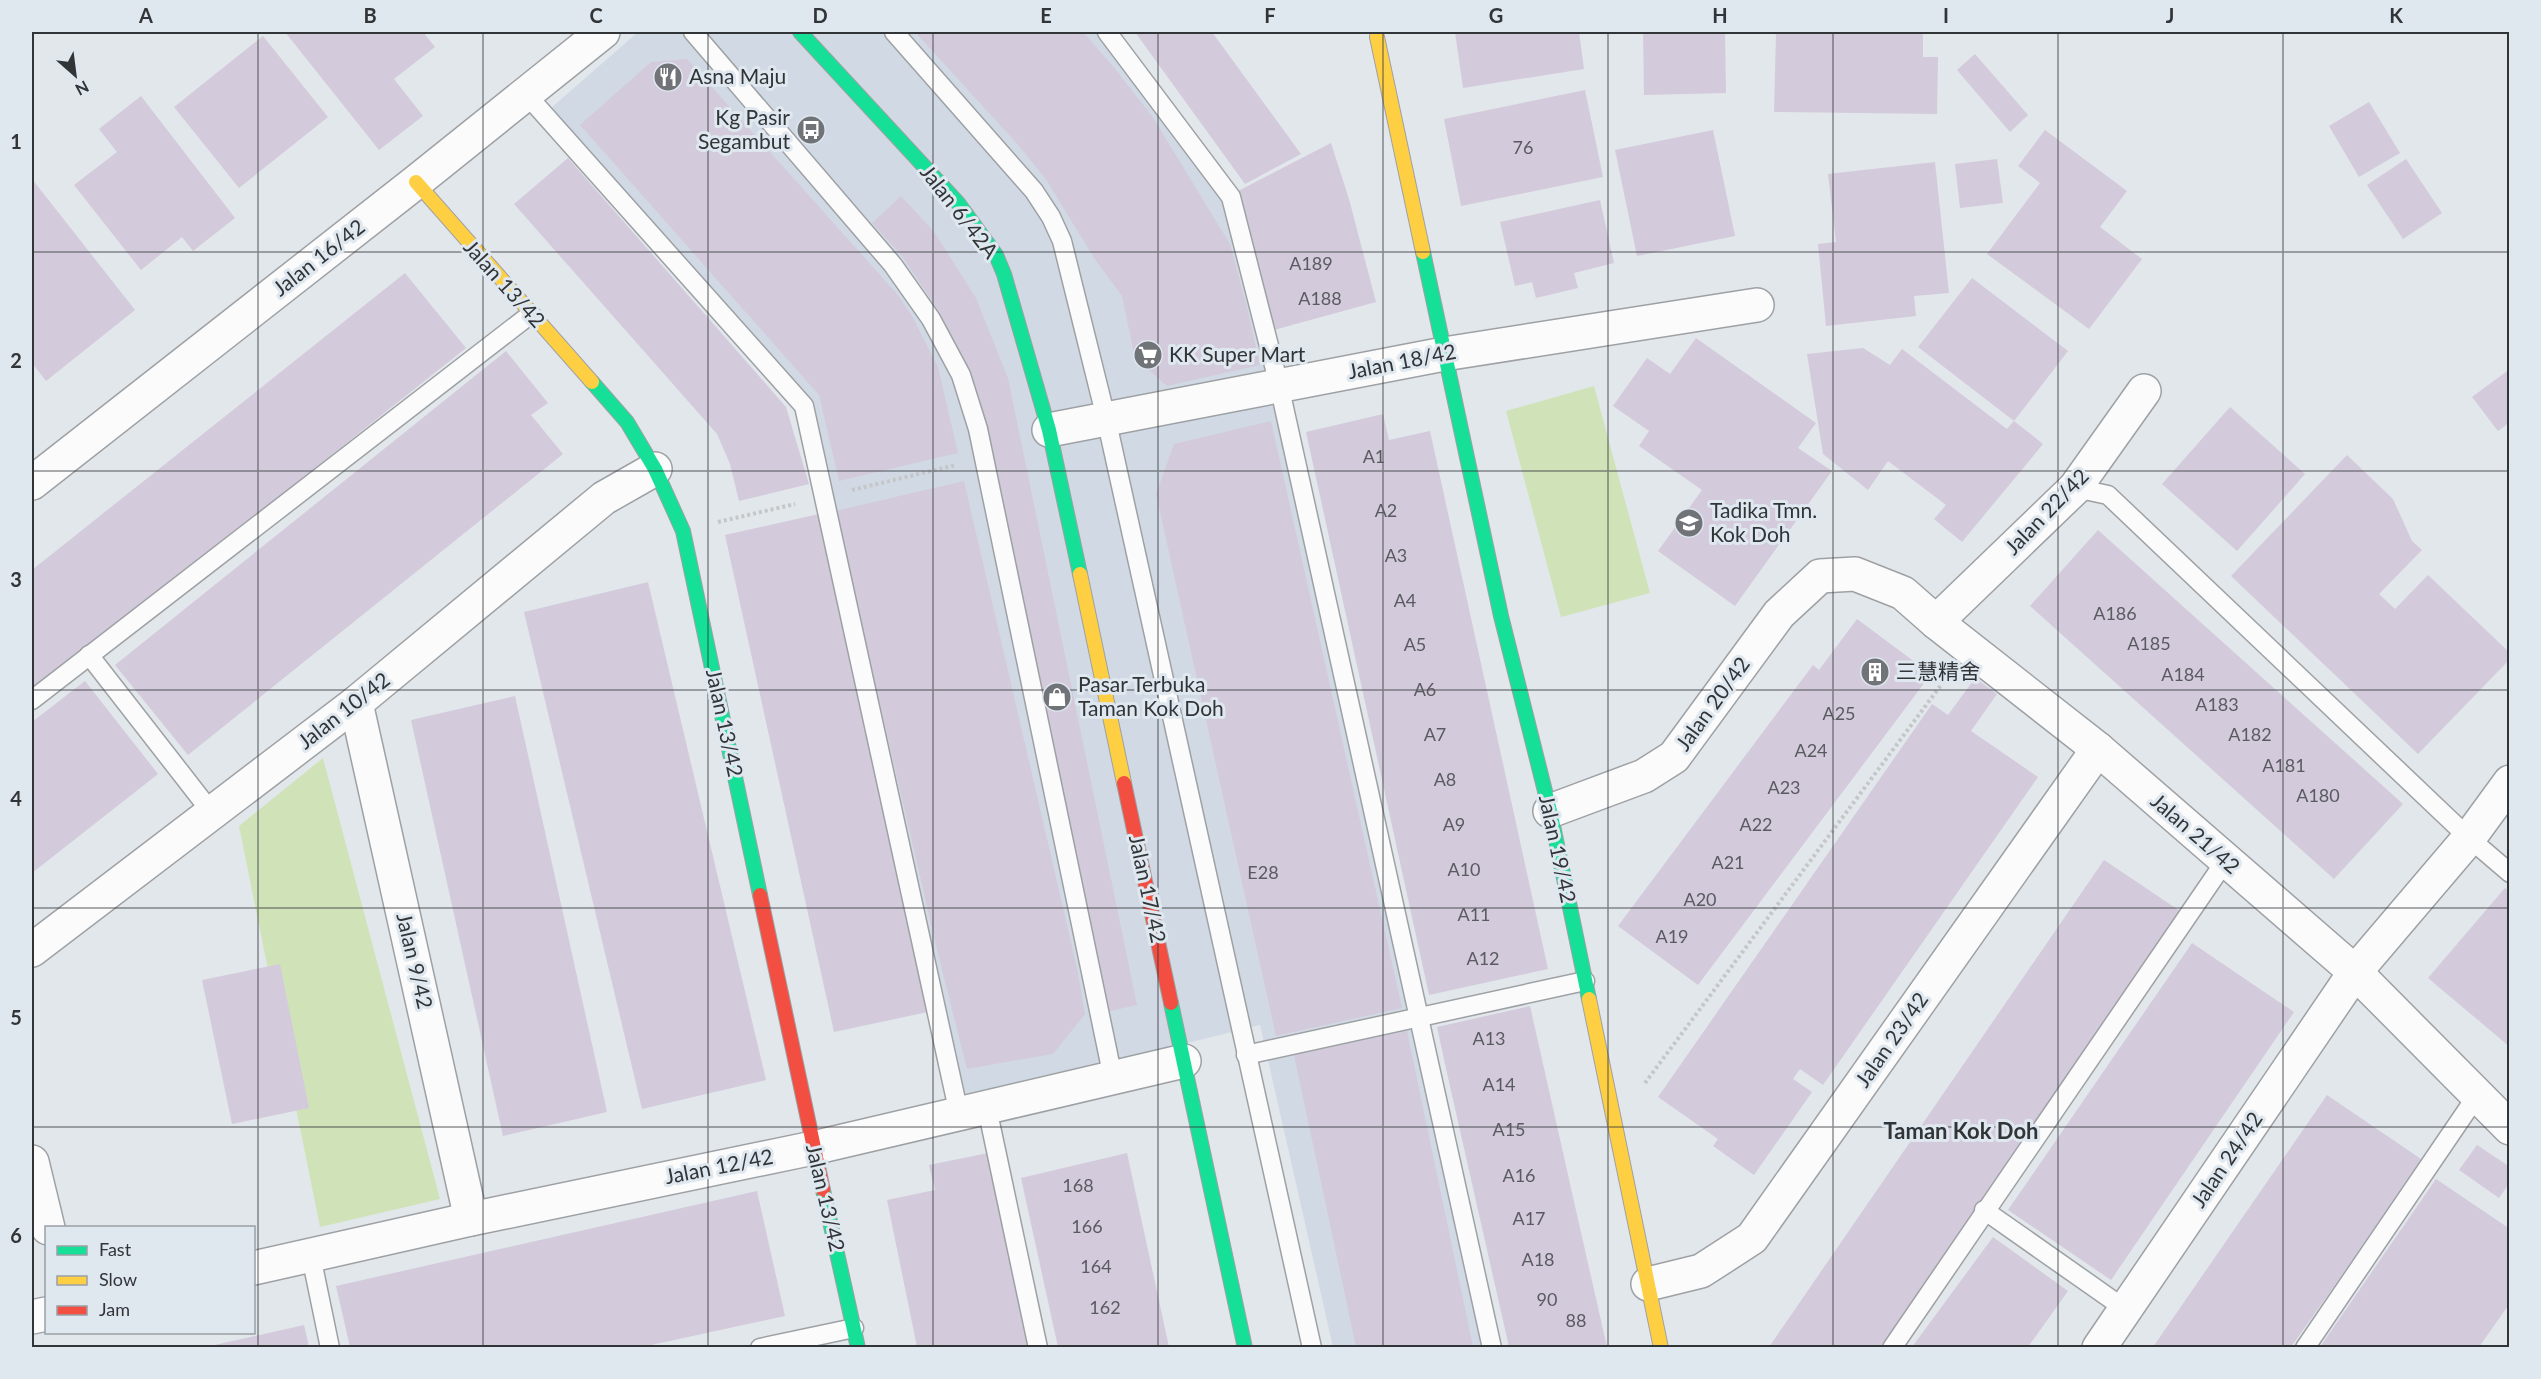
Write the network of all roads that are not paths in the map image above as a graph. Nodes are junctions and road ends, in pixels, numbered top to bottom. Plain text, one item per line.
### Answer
1 (603, 32) edge
2 (693, 32) edge
3 (800, 32) edge
4 (894, 32) edge
5 (1107, 32) edge
6 (1377, 37) dead end
7 (526, 94) junction
8 (416, 182) junction
9 (1757, 304) dead end
10 (531, 314) junction
11 (1444, 354) junction
12 (1279, 385) junction
13 (2144, 391) dead end
14 (1106, 418) junction
15 (1049, 430) junction
16 (655, 469) junction
17 (32, 483) edge
18 (2075, 488) junction
19 (1855, 574) joint
20 (1936, 622) junction
21 (89, 655) junction
22 (32, 700) edge
23 (356, 703) junction
24 (2098, 749) junction
25 (2510, 782) edge
26 (1550, 811) junction
27 (212, 813) junction
28 (2469, 838) junction
29 (2226, 860) junction
30 (2510, 873) edge
31 (32, 950) edge
32 (2355, 972) junction
33 (1585, 981) junction
34 (1420, 1017) junction
35 (1245, 1055) junction
36 (1184, 1061) junction
37 (1113, 1078) junction
38 (2478, 1095) junction
39 (973, 1111) junction
40 (2510, 1128) edge
41 (813, 1148) junction
42 (32, 1162) edge
43 (1984, 1210) junction
44 (471, 1219) junction
45 (48, 1226) edge
46 (311, 1256) junction
47 (255, 1268) edge
48 (1648, 1284) junction
49 (2125, 1309) junction
50 (854, 1328) junction
51 (330, 1347) edge
52 (760, 1347) edge
53 (858, 1347) edge
54 (1038, 1347) edge
55 (1245, 1347) edge
56 (1312, 1347) edge
57 (1492, 1347) edge
58 (1661, 1347) edge
59 (1892, 1347) edge
60 (2099, 1347) edge
61 (2305, 1347) edge

1 - 7 street, Jalan 16/42
2 - 37 lane
3 - 15 street, Jalan 6/42A
4 - 14 lane
5 - 12 lane
6 - 11 street, Jalan 19/42
7 - 8 street, Jalan 16/42
7 - 39 lane
8 - 10 street, Jalan 13/42
8 - 17 street, Jalan 16/42
9 - 11 street, Jalan 18/42
10 - 16 street, Jalan 13/42
10 - 21 lane
11 - 12 street, Jalan 18/42
11 - 26 street, Jalan 19/42
12 - 14 street, Jalan 18/42
12 - 34 lane
13 - 18 street, Jalan 22/42
14 - 15 street, Jalan 18/42
14 - 35 lane
15 - 36 street, Jalan 17/42
16 - 23 street, Jalan 10/42
16 - 41 street, Jalan 13/42
18 - 20 street, Jalan 22/42
18 - 28 lane
19 - 20 street, Jalan 21/42
19 - 26 street, Jalan 20/42
20 - 24 street, Jalan 21/42
21 - 22 lane
21 - 27 lane
23 - 27 street, Jalan 10/42
23 - 44 street, Jalan 9/42
24 - 29 street, Jalan 21/42
24 - 48 street, Jalan 23/42
25 - 28 street, Jalan 24/42
26 - 33 street, Jalan 19/42
27 - 31 street, Jalan 10/42
28 - 30 lane
28 - 32 street, Jalan 24/42
29 - 32 street, Jalan 21/42
29 - 43 lane
32 - 38 street, Jalan 21/42
32 - 49 street, Jalan 24/42
33 - 34 lane
33 - 48 street, Jalan 19/42
34 - 35 lane
34 - 57 lane
35 - 56 lane
36 - 37 street, Jalan 12/42
36 - 55 street, Jalan 17/42
37 - 39 street, Jalan 12/42
38 - 40 street, Jalan 21/42
38 - 61 lane
39 - 41 street, Jalan 12/42
39 - 54 lane
41 - 44 street, Jalan 12/42
41 - 50 street, Jalan 13/42
42 - 45 street
43 - 49 lane
43 - 59 lane
44 - 46 street, Jalan 12/42
46 - 47 street, Jalan 12/42
46 - 51 lane
48 - 58 street, Jalan 19/42
49 - 60 street, Jalan 24/42
50 - 52 lane
50 - 53 street, Jalan 13/42

